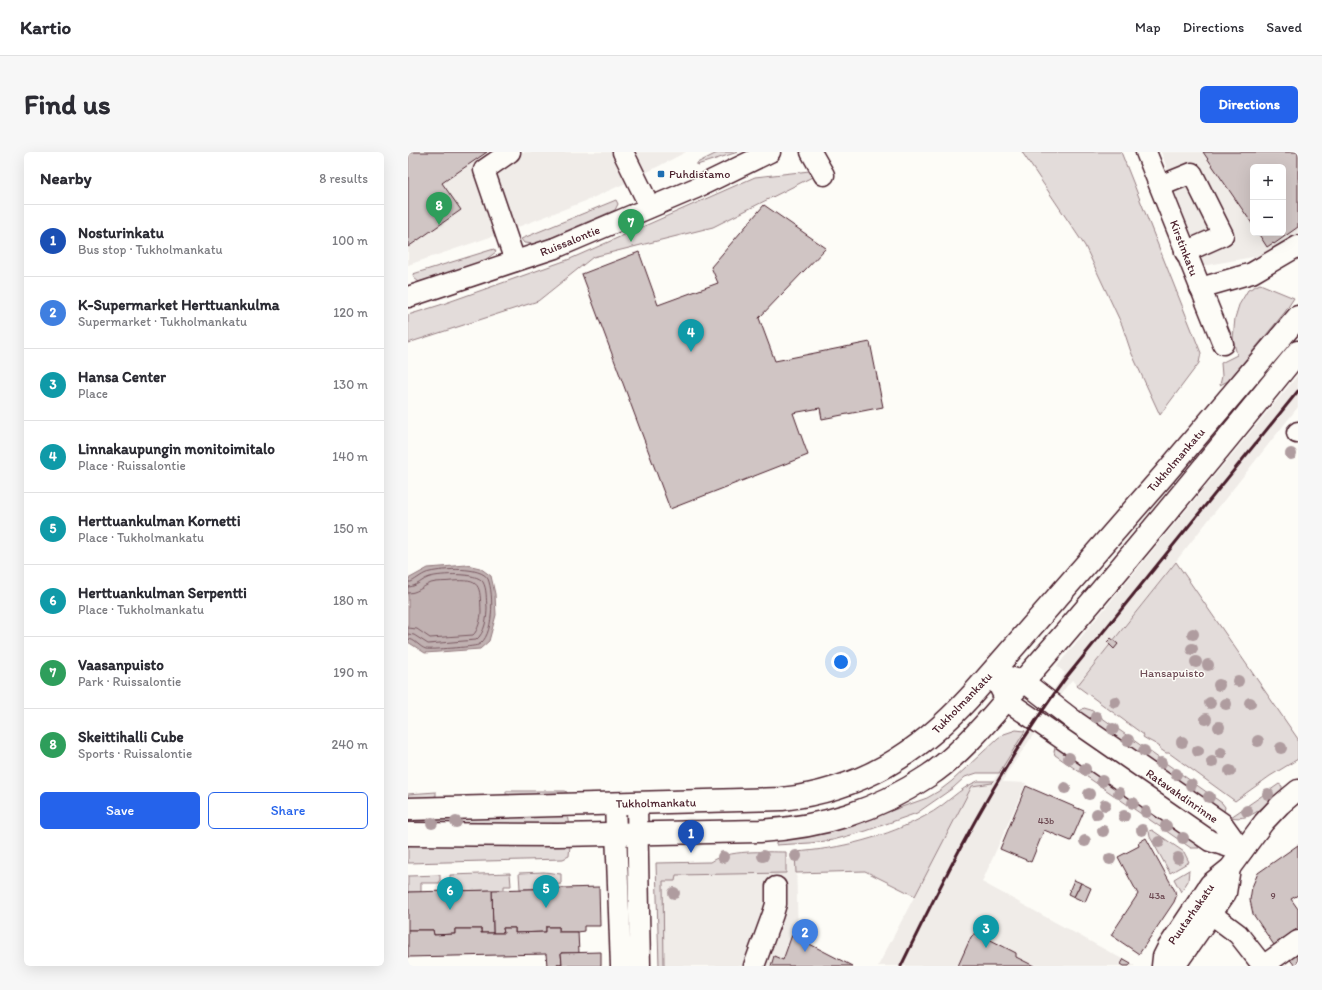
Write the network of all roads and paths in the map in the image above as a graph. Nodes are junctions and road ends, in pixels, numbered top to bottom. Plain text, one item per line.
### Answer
1 (510, 152) edge
2 (623, 152) edge
3 (770, 152) edge
4 (811, 152) edge
5 (1146, 152) edge
6 (824, 175) dead end
7 (1160, 186) junction
8 (650, 207) junction
9 (1298, 246) edge
10 (1185, 252) junction
11 (515, 261) junction
12 (1200, 288) junction
13 (409, 293) edge
14 (1298, 317) edge
15 (1223, 344) dead end
16 (1298, 352) edge
17 (992, 672) junction
18 (1023, 681) junction
19 (1006, 700) junction
20 (1298, 790) edge
21 (615, 804) junction
22 (637, 804) junction
23 (408, 809) edge
24 (408, 834) edge
25 (616, 834) junction
26 (638, 834) junction
27 (1242, 851) junction
28 (776, 887) dead end
29 (1204, 909) junction
30 (1298, 941) edge
31 (621, 966) edge
32 (640, 966) edge
33 (754, 966) edge
34 (1162, 966) edge
35 (1175, 966) edge
36 (1263, 966) edge

1 - 11 street
2 - 8 street
3 - 8 street, Ruissalontie
4 - 6 street
5 - 7 street, Kirstinkatu
7 - 10 street, Kirstinkatu
7 - 10 street
8 - 11 street, Ruissalontie
9 - 12 street
10 - 12 street, Kirstinkatu
11 - 13 street, Ruissalontie
12 - 15 street, Kirstinkatu
14 - 17 main road, Tukholmankatu
16 - 18 main road, Tukholmankatu
17 - 18 street, Ratavahdinrinne
17 - 19 street, Ratavahdinrinne
17 - 22 main road, Tukholmankatu
18 - 19 main road, Tukholmankatu
18 - 27 street, Ratavahdinrinne
19 - 26 main road, Tukholmankatu
19 - 27 street, Ratavahdinrinne
20 - 27 street, Puutarhakatu
21 - 22 main road, Tukholmankatu
21 - 23 main road, Tukholmankatu
21 - 25 street
22 - 26 street
24 - 25 main road, Tukholmankatu
25 - 26 main road, Tukholmankatu
25 - 31 street
26 - 32 street
27 - 29 street, Puutarhakatu
28 - 33 street
29 - 34 street, Puutarhakatu
29 - 35 street, Puutarhakatu
29 - 36 street
30 - 36 street

